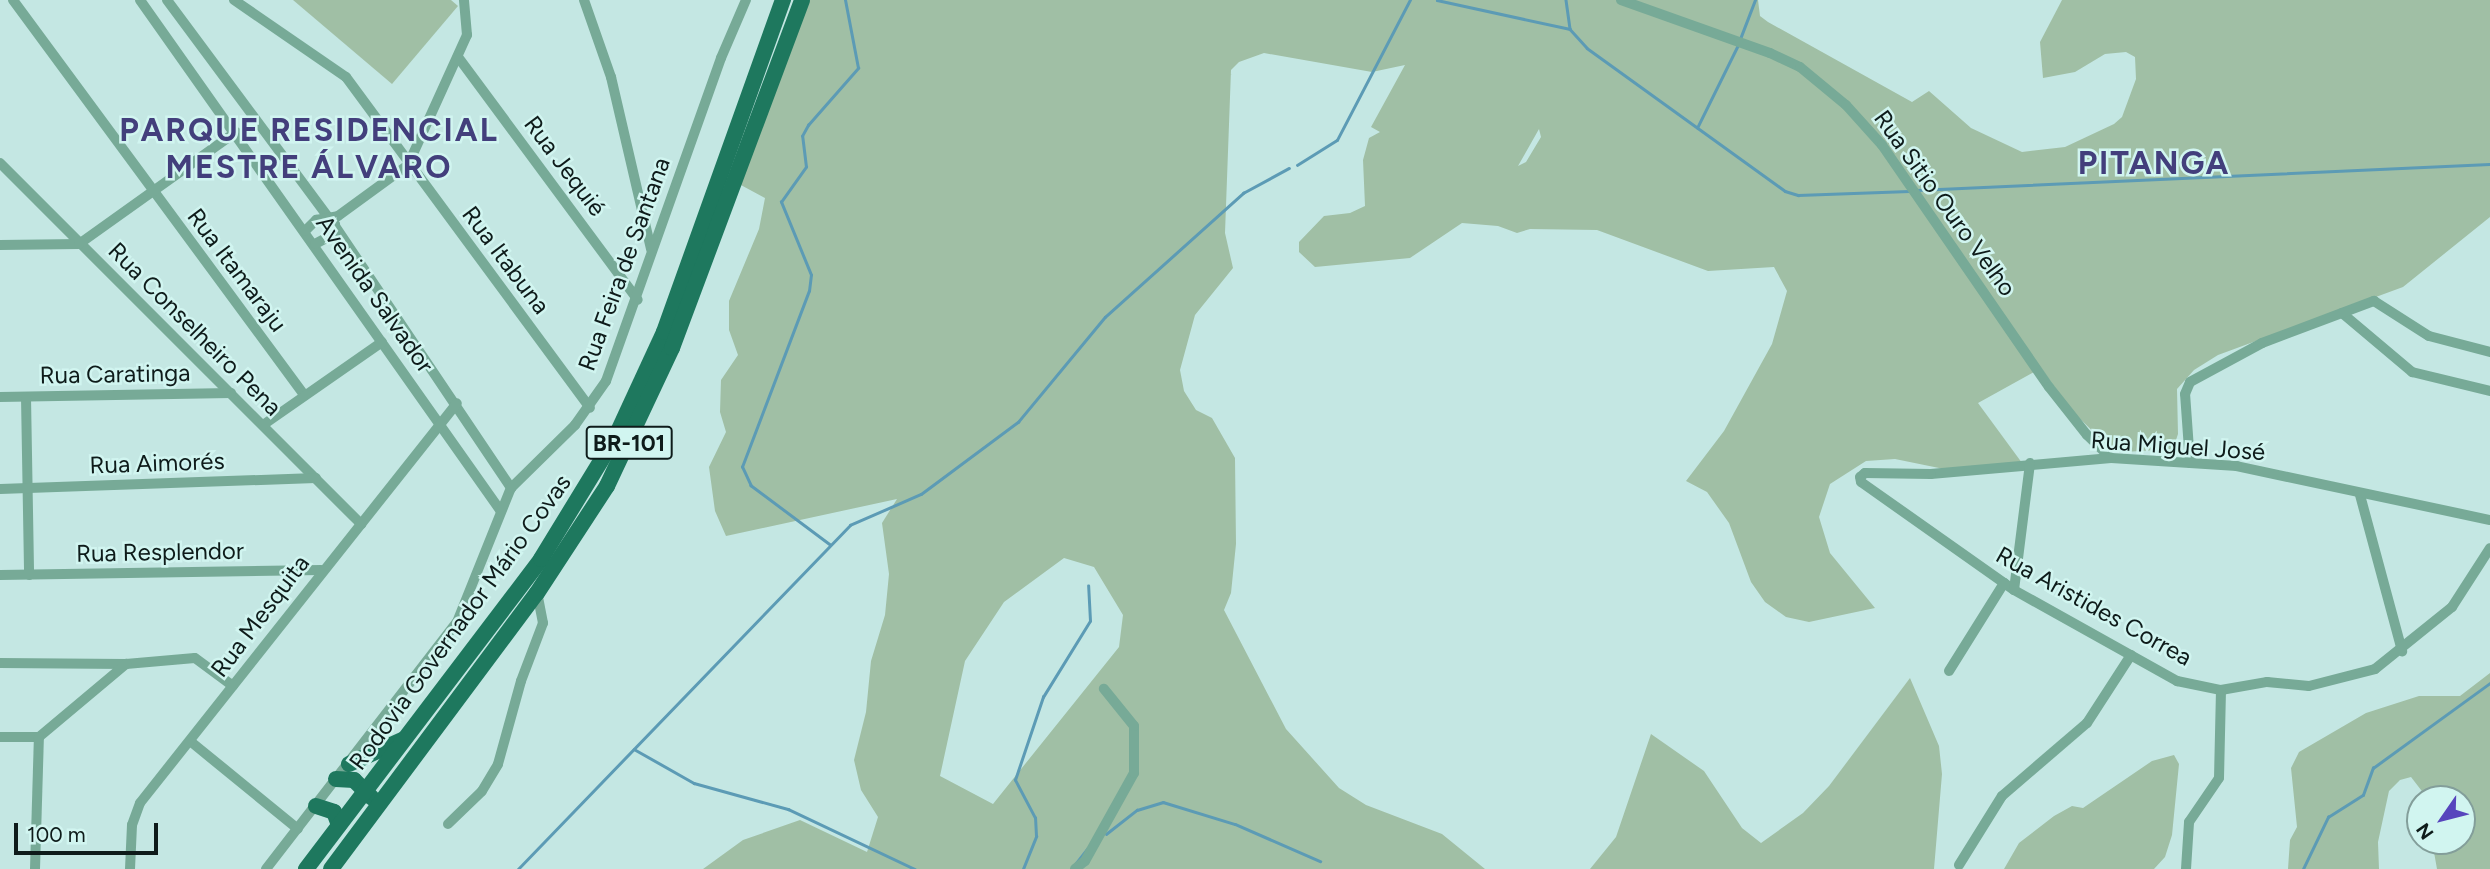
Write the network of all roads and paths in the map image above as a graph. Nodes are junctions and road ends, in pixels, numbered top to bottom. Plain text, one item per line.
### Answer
1 (13, 0) edge
2 (140, 0) edge
3 (167, 0) edge
4 (234, 0) edge
5 (464, 0) edge
6 (584, 0) edge
7 (746, 0) edge
8 (783, 0) edge
9 (802, 0) edge
10 (1621, 0) edge
11 (458, 57) junction
12 (236, 132) junction
13 (0, 163) edge
14 (408, 164) junction
15 (153, 192) junction
16 (334, 220) junction
17 (305, 231) junction
18 (79, 244) junction
19 (314, 244) junction
20 (0, 245) edge
21 (652, 251) junction
22 (638, 299) junction
23 (2342, 313) junction
24 (382, 342) junction
25 (2490, 352) edge
26 (2490, 391) edge
27 (231, 393) junction
28 (304, 395) junction
29 (0, 397) edge
30 (26, 397) junction
31 (457, 403) junction
32 (590, 408) junction
33 (440, 423) junction
34 (262, 425) junction
35 (2111, 458) junction
36 (2030, 463) junction
37 (2190, 463) junction
38 (1860, 477) joint
39 (316, 478) junction
40 (511, 488) junction
41 (0, 489) edge
42 (29, 489) junction
43 (2360, 495) junction
44 (500, 510) junction
45 (2490, 520) edge
46 (361, 524) junction
47 (2490, 548) edge
48 (321, 570) junction
49 (0, 575) edge
50 (29, 575) junction
51 (2004, 583) junction
52 (2014, 590) junction
53 (537, 593) junction
54 (2402, 651) junction
55 (2131, 655) junction
56 (0, 663) edge
57 (126, 664) junction
58 (1949, 671) dead end
59 (233, 686) junction
60 (1104, 689) dead end
61 (2221, 690) junction
62 (0, 737) edge
63 (39, 737) junction
64 (406, 738) junction
65 (190, 741) junction
66 (349, 764) junction
67 (336, 779) junction
68 (367, 789) junction
69 (316, 806) junction
70 (448, 824) dead end
71 (339, 825) junction
72 (364, 827) junction
73 (298, 829) junction
74 (1959, 865) dead end
75 (35, 869) edge
76 (130, 869) edge
77 (266, 869) edge
78 (306, 869) edge
79 (331, 869) edge
80 (1075, 869) edge
81 (2186, 869) edge

1 - 15 street, Rua Itamaraju
2 - 12 street, Avenida Salvador
3 - 16 street, Avenida Salvador
4 - 14 street, Rua Itabuna
5 - 11 street
6 - 21 street
7 - 21 street, Rua Feira de Santana
8 - 64 main road, Rodovia Governador Mário Covas / BR-101
9 - 53 main road, Rodovia Governador Mário Covas / BR-101
10 - 35 street, Rua Sitio Ouro Velho
11 - 14 street
11 - 22 street, Rua Jequié
12 - 15 street
12 - 17 street, Avenida Salvador
13 - 18 street, Rua Conselheiro Pena
14 - 16 street
14 - 32 street, Rua Itabuna
15 - 18 street
15 - 28 street, Rua Itamaraju
16 - 17 street
16 - 19 street
16 - 31 street, Avenida Salvador
17 - 19 street, Avenida Salvador
18 - 20 street
18 - 27 street, Rua Conselheiro Pena
19 - 24 street, Avenida Salvador
21 - 22 street, Rua Feira de Santana
22 - 32 street, Rua Feira de Santana
23 - 25 street
23 - 26 street
23 - 37 street
24 - 28 street
24 - 33 street, Avenida Salvador
27 - 30 street, Rua Caratinga
27 - 34 street, Rua Conselheiro Pena
28 - 34 street
29 - 30 street, Rua Caratinga
30 - 42 street
31 - 33 street, Rua Mesquita
31 - 40 street, Avenida Salvador
32 - 40 street, Rua Feira de Santana
33 - 44 street, Avenida Salvador
33 - 46 street, Rua Mesquita
34 - 39 street, Rua Conselheiro Pena
35 - 36 street, Rua Miguel José
35 - 37 street, Rua Miguel José
36 - 38 street, Rua Miguel José
36 - 52 street
37 - 43 street, Rua Miguel José
38 - 51 street, Rua Aristides Correa
39 - 42 street, Rua Aimorés
39 - 46 street, Rua Conselheiro Pena
40 - 44 street, Rua Feira de Santana
41 - 42 street, Rua Aimorés
42 - 50 street
43 - 45 street, Rua Miguel José
43 - 54 street
44 - 66 street, Rua Feira de Santana
46 - 48 street, Rua Mesquita
47 - 54 street, Rua Aristides Correa
48 - 50 street, Rua Resplendor
48 - 59 street, Rua Mesquita
49 - 50 street, Rua Resplendor
51 - 52 street, Rua Aristides Correa
51 - 58 street
52 - 55 street, Rua Aristides Correa
53 - 70 street
53 - 72 main road, Rodovia Governador Mário Covas / BR-101
54 - 61 street, Rua Aristides Correa
55 - 61 street, Rua Aristides Correa
55 - 74 street
56 - 57 street
57 - 59 street
57 - 63 street
59 - 65 street, Rua Mesquita
60 - 80 street
61 - 81 street
62 - 63 street
63 - 75 street
64 - 66 main road
64 - 68 main road, Rodovia Governador Mário Covas / BR-101
65 - 73 street
65 - 76 street, Rua Mesquita
66 - 67 street, Rua Feira de Santana
67 - 68 main road
67 - 69 street, Rua Feira de Santana
68 - 71 main road, Rodovia Governador Mário Covas / BR-101
68 - 72 main road
69 - 71 main road
69 - 73 street, Rua Feira de Santana
71 - 78 main road, Rodovia Governador Mário Covas / BR-101
72 - 79 main road, Rodovia Governador Mário Covas / BR-101
73 - 77 street, Rua Feira de Santana

